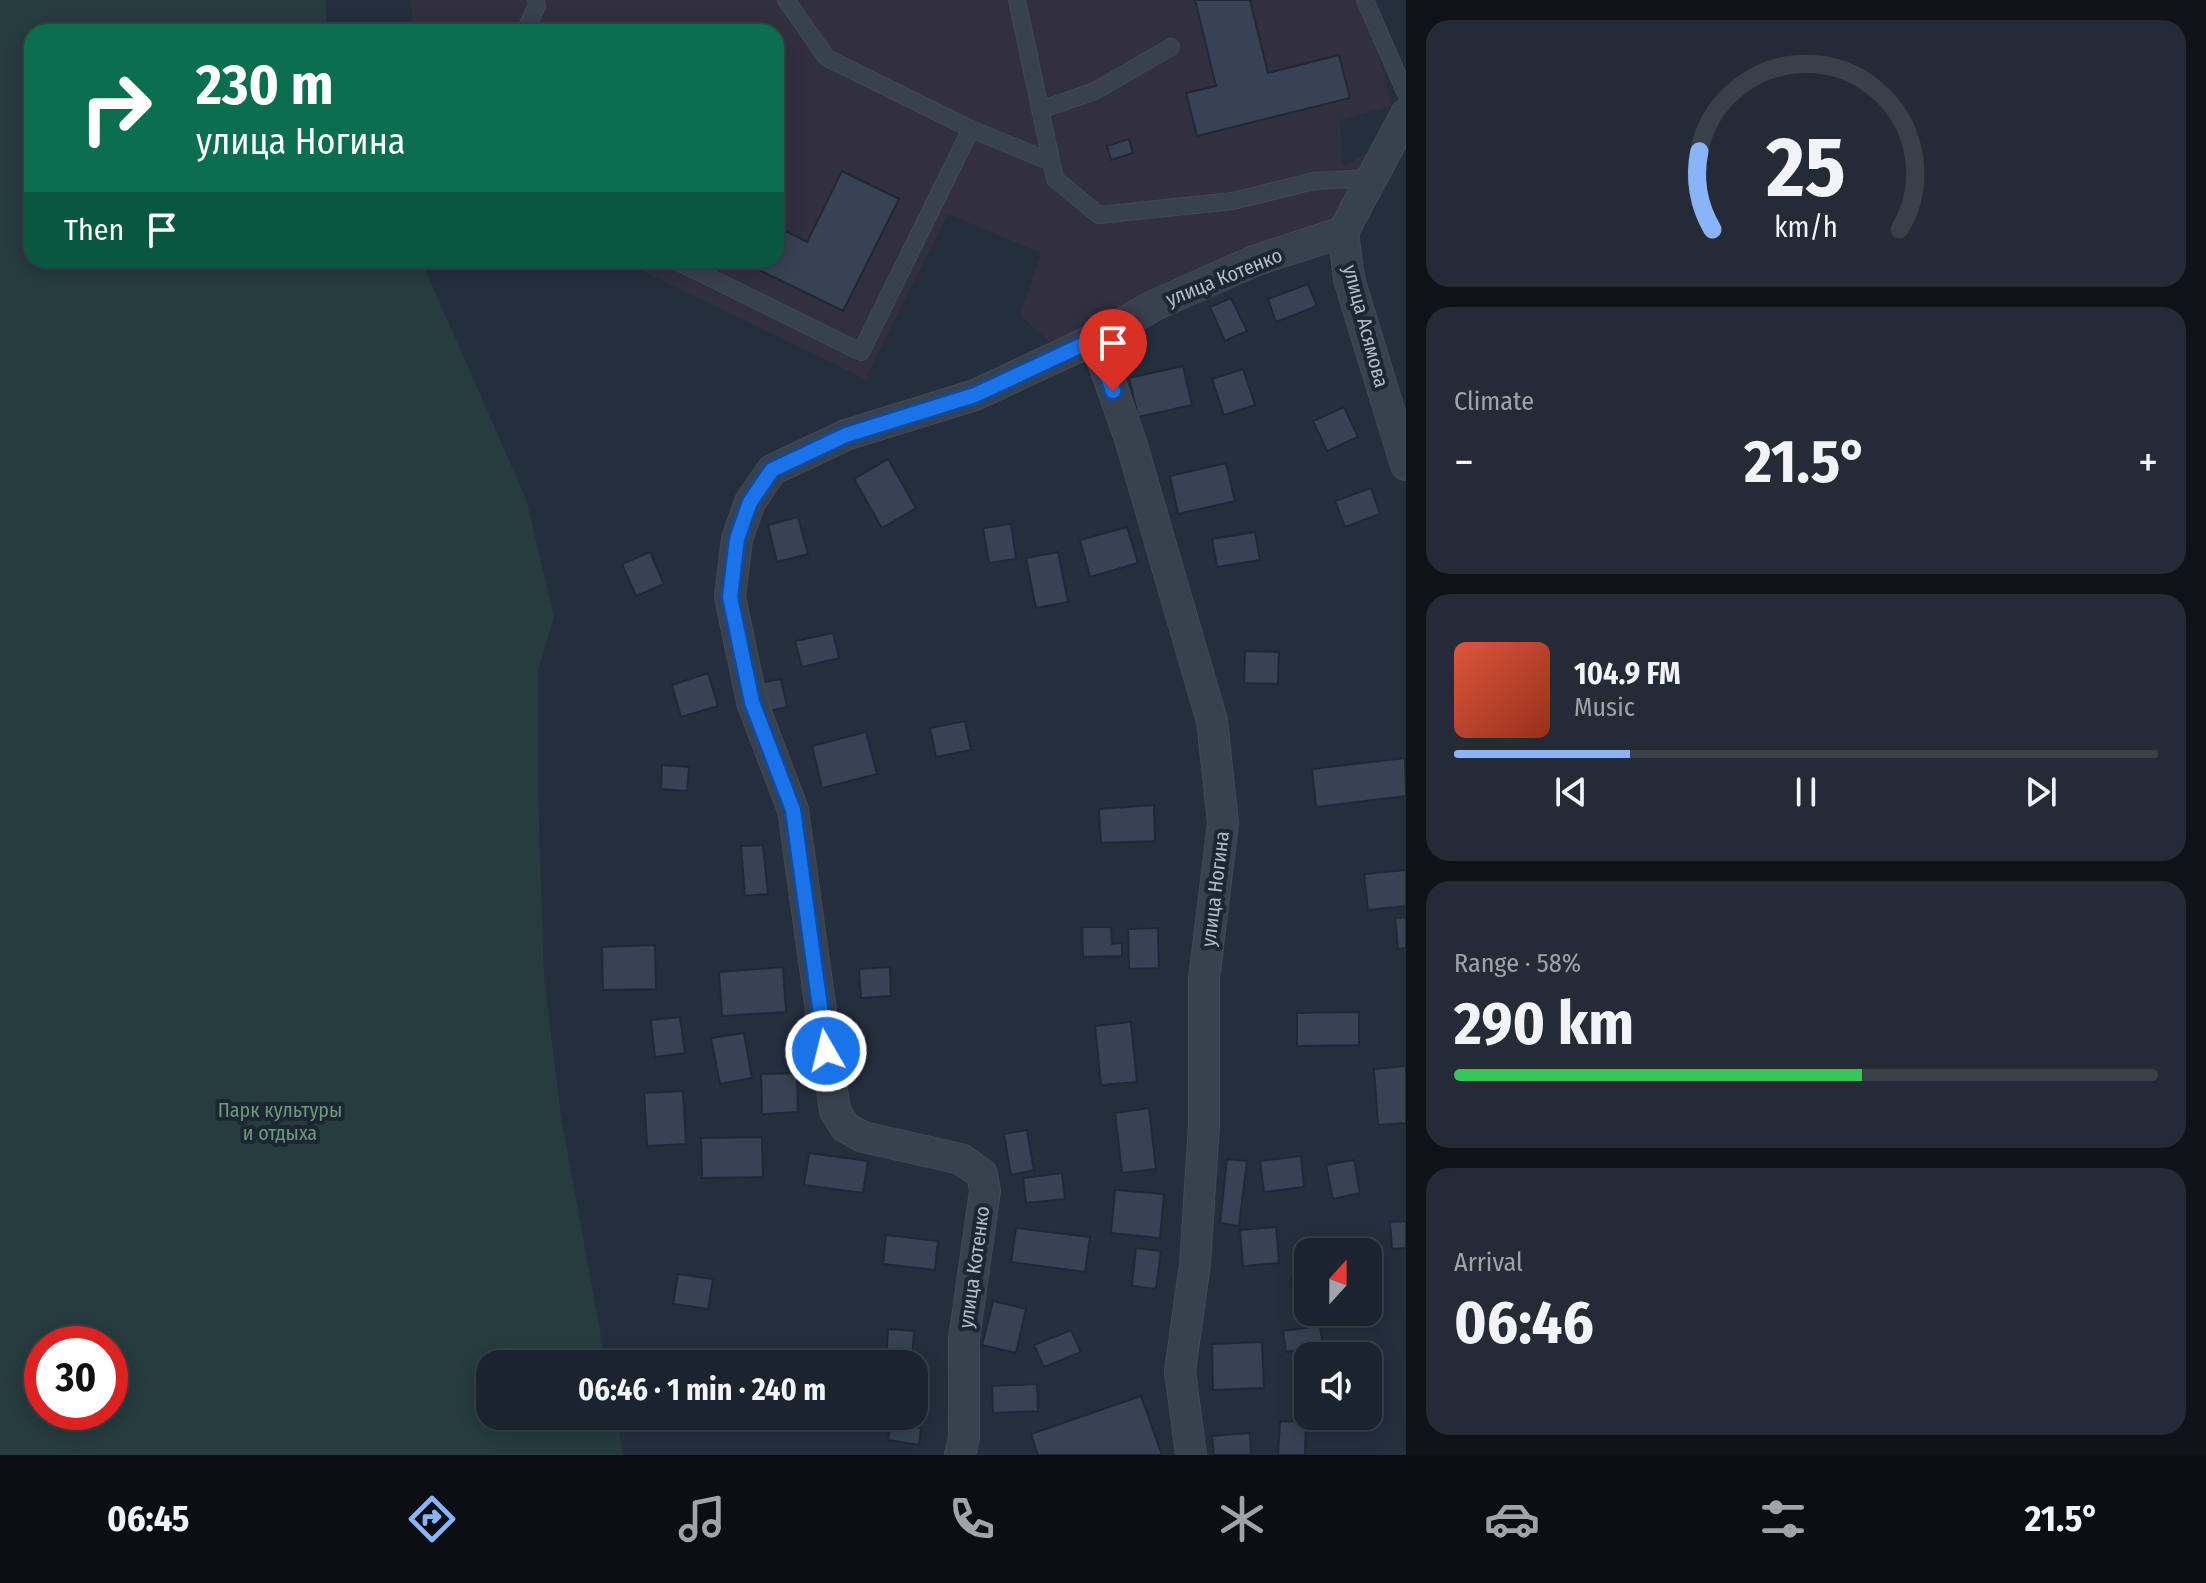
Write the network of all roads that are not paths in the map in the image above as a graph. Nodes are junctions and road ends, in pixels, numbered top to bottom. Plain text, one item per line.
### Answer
1 (536, 0) edge
2 (786, 0) edge
3 (1017, 0) edge
4 (1365, 0) edge
5 (528, 24) edge
6 (1171, 47) dead end
7 (1406, 94) edge
8 (1040, 110) junction
9 (1406, 114) edge
10 (971, 129) junction
11 (1051, 162) junction
12 (1372, 178) junction
13 (1343, 232) junction
14 (690, 268) edge
15 (1095, 339) junction
16 (1406, 465) edge
17 (960, 1455) edge
18 (1191, 1455) edge

1 - 5 lane
2 - 10 lane
3 - 8 lane
4 - 7 lane
6 - 8 lane
8 - 11 lane
9 - 12 street
10 - 11 lane
10 - 14 lane
11 - 12 lane
12 - 13 street
13 - 15 street, улица Котенко
13 - 16 street, улица Асямова
15 - 17 street, улица Котенко
15 - 18 street, улица Ногина

